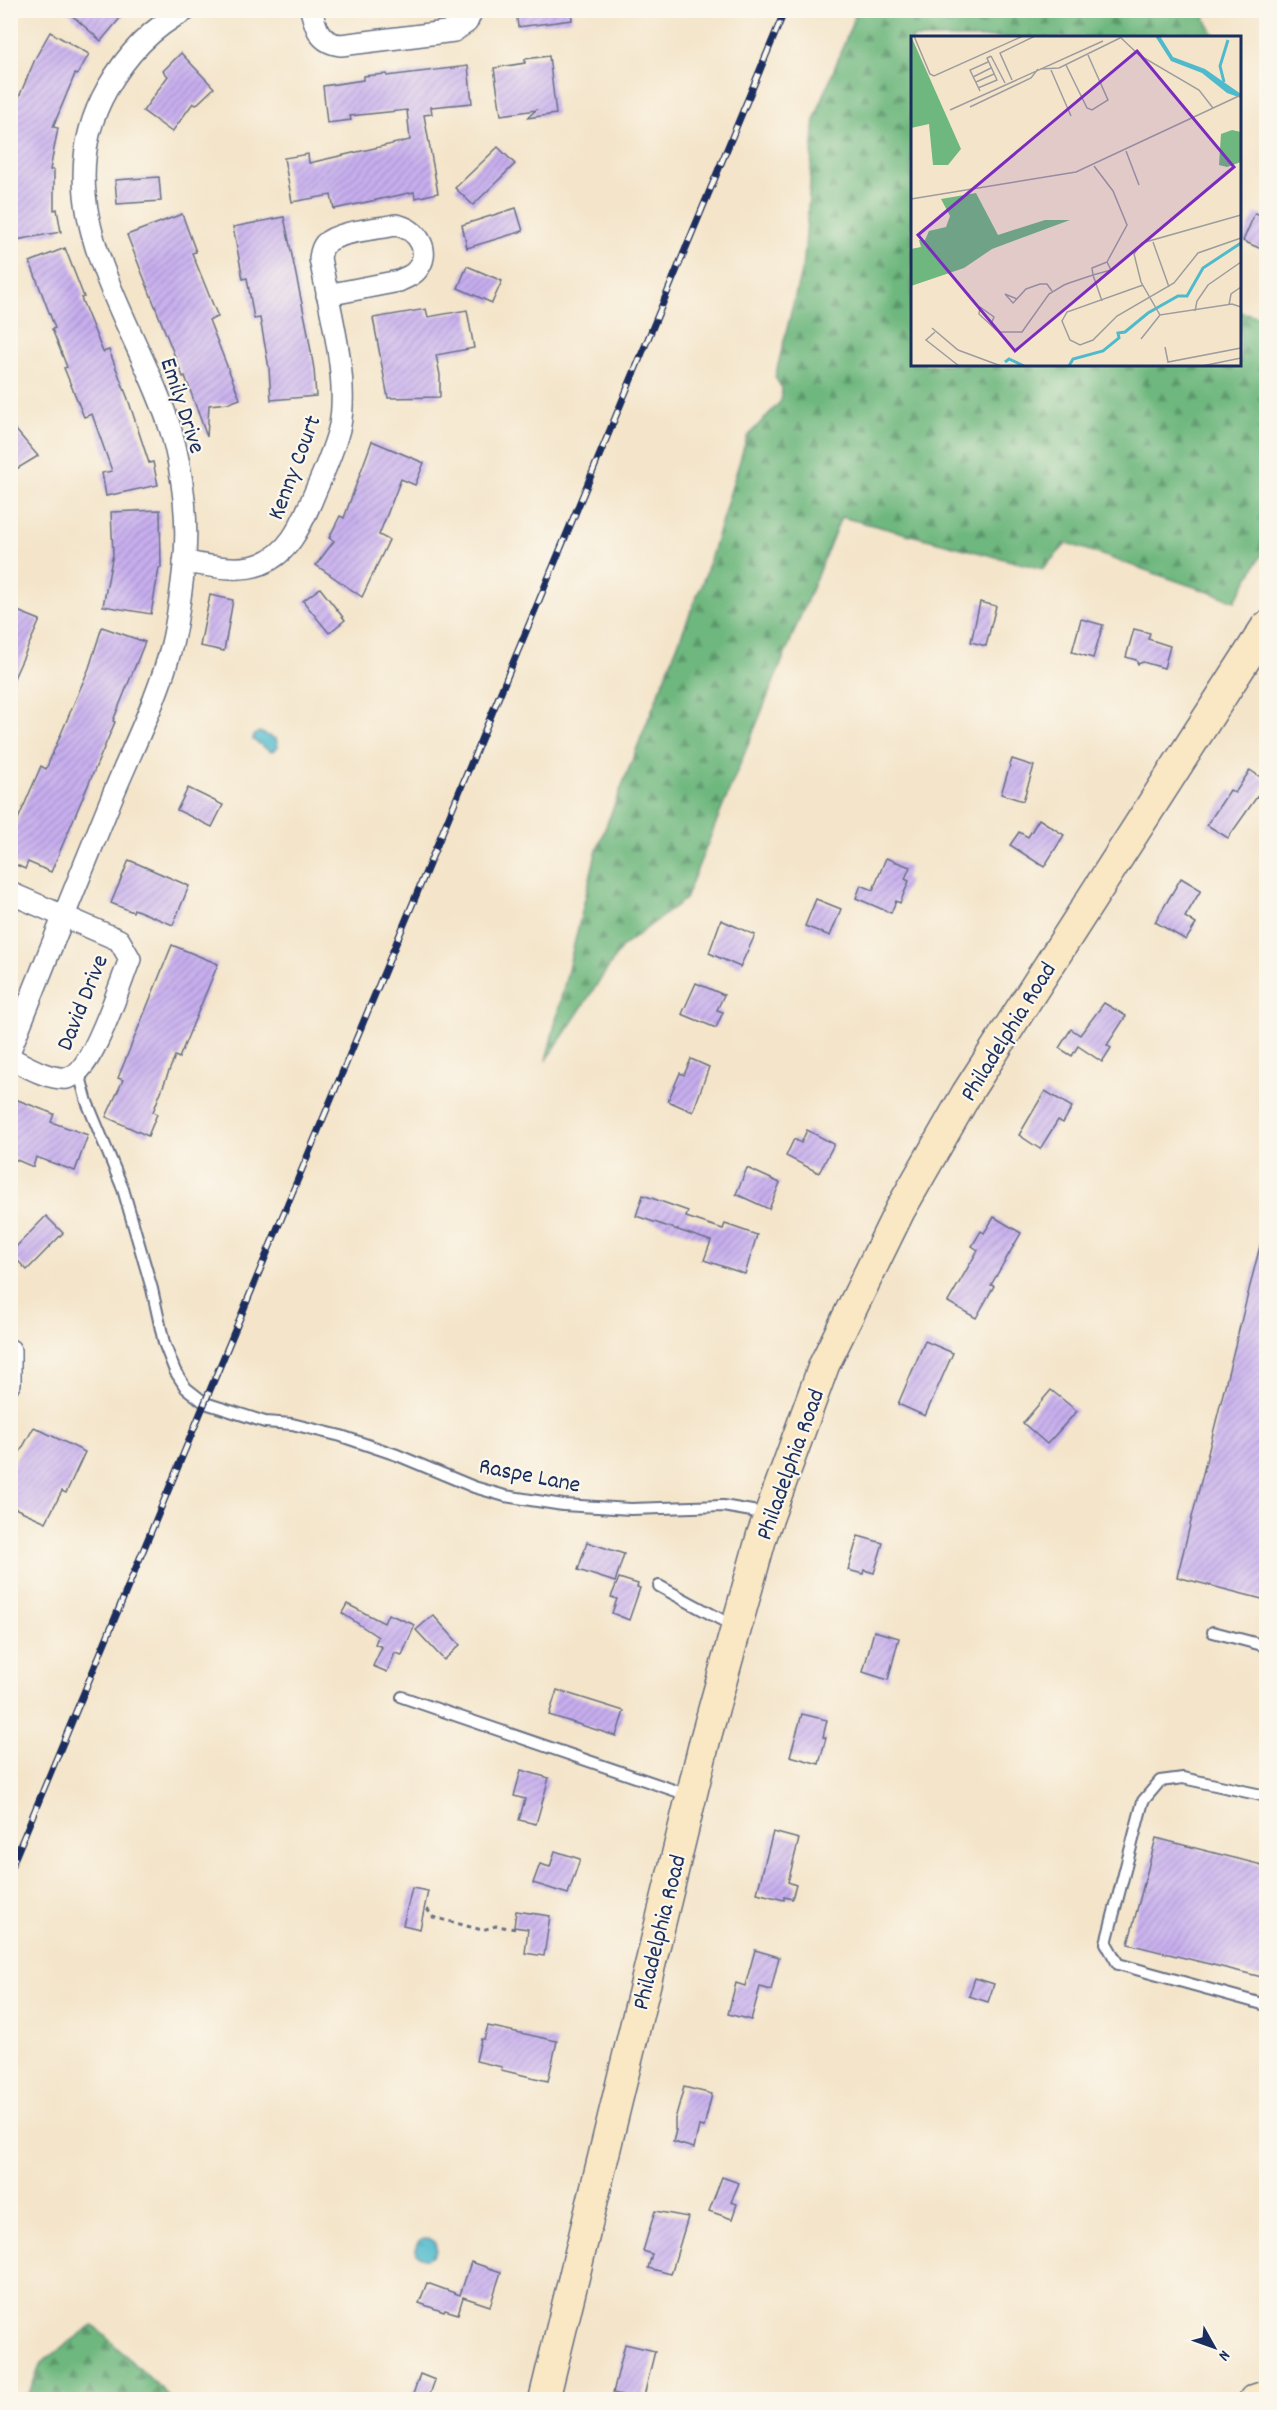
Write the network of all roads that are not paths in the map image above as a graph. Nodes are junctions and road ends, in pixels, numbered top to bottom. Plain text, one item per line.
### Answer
1 (186, 10) edge
2 (312, 10) edge
3 (472, 10) edge
4 (327, 295) junction
5 (184, 562) junction
6 (1266, 627) edge
7 (10, 893) edge
8 (63, 914) junction
9 (10, 1050) edge
10 (10, 1058) edge
11 (79, 1073) junction
12 (10, 1350) edge
13 (10, 1383) edge
14 (769, 1514) junction
15 (659, 1586) dead end
16 (736, 1627) junction
17 (1213, 1632) dead end
18 (1266, 1646) edge
19 (402, 1697) dead end
20 (691, 1796) junction
21 (1266, 1796) edge
22 (1266, 2005) edge
23 (1266, 2396) edge
24 (544, 2400) edge
25 (1254, 2400) edge

1 - 5 street, Emily Drive
2 - 3 street
4 - 4 street, Kenny Court
4 - 5 street, Kenny Court
5 - 8 street, Emily Drive
6 - 14 main road, Philadelphia Road
7 - 8 street, David Drive
8 - 9 street, David Drive
8 - 11 street, David Drive
10 - 11 street, David Drive
11 - 14 lane, Raspe Lane
12 - 13 street
14 - 16 main road, Philadelphia Road
15 - 16 lane
16 - 20 main road, Philadelphia Road
17 - 18 lane
19 - 20 lane
20 - 24 main road, Philadelphia Road
21 - 22 lane
23 - 25 main road

